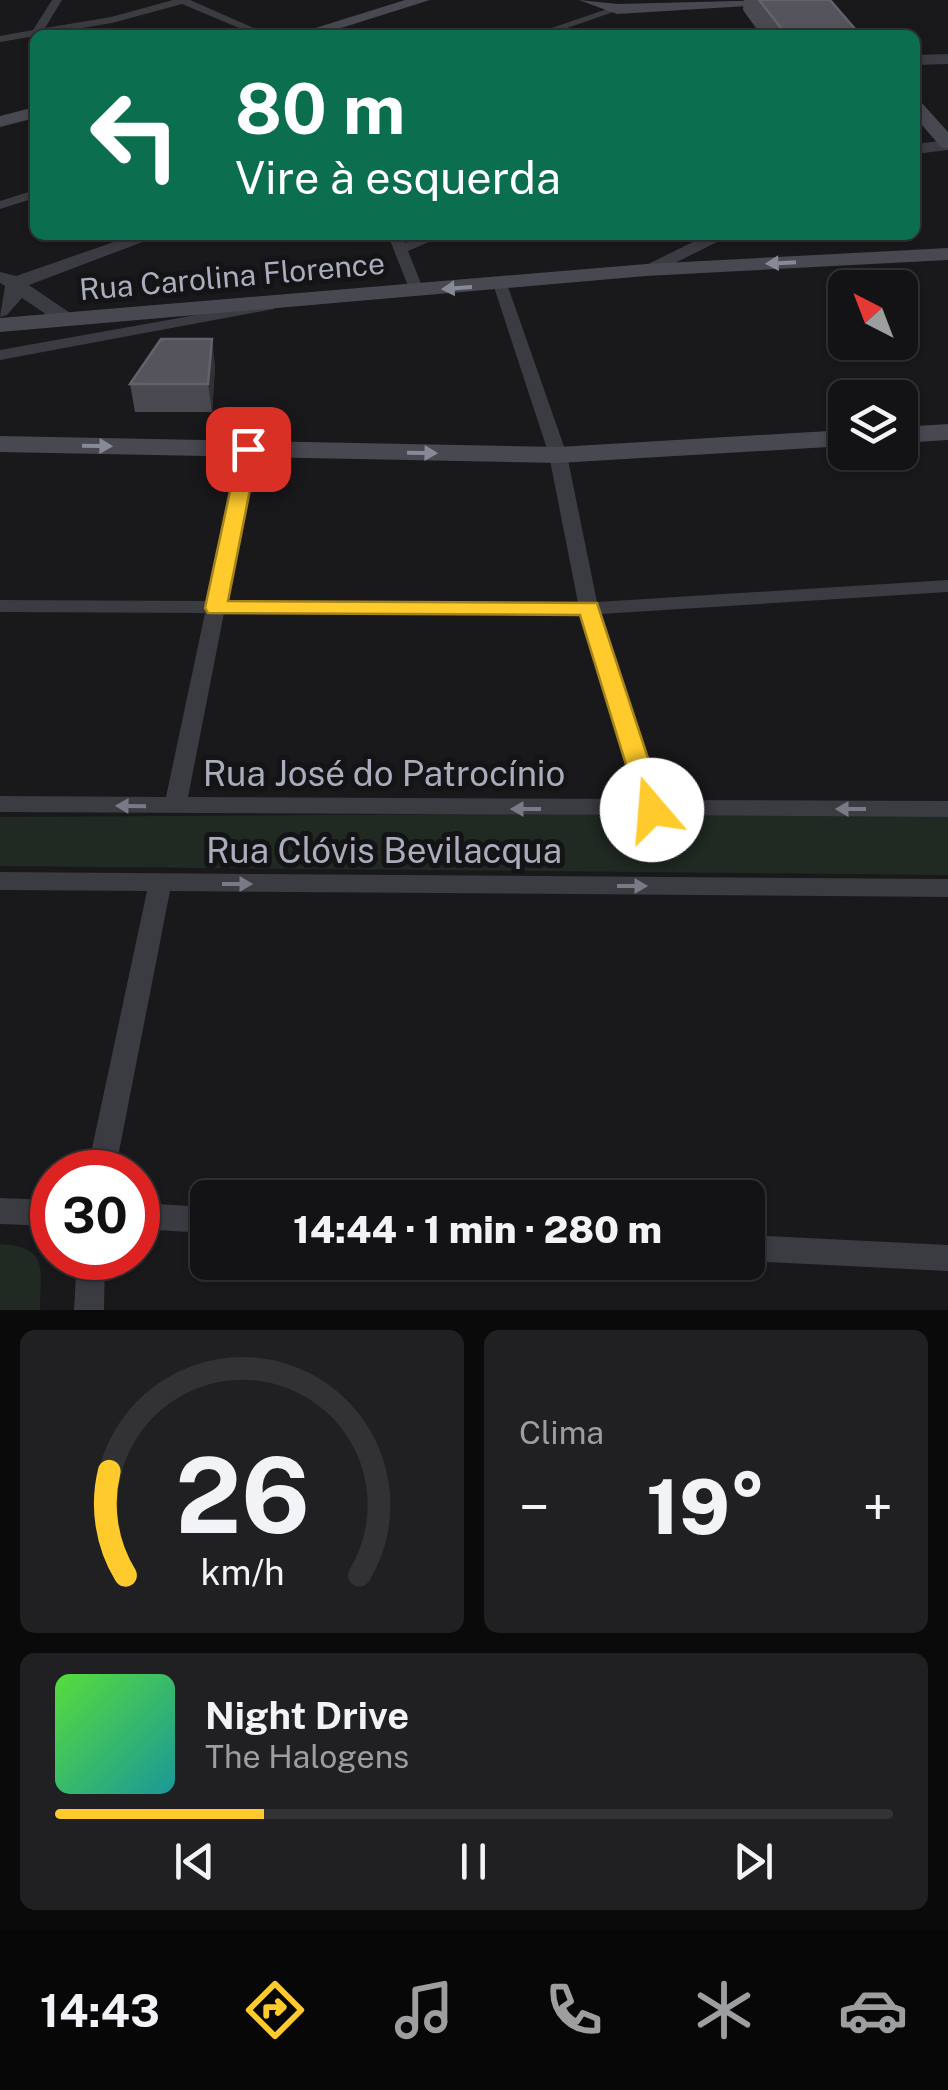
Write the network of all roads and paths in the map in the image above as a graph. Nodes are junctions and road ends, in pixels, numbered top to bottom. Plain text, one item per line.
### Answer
1 (184, 0) edge
2 (422, 0) edge
3 (764, 0) edge
4 (593, 2) edge
5 (679, 2) edge
6 (55, 4) edge
7 (617, 8) junction
8 (87, 25) junction
9 (39, 30) edge
10 (59, 30) edge
11 (253, 30) edge
12 (318, 30) edge
13 (551, 30) edge
14 (30, 35) edge
15 (0, 38) edge
16 (948, 58) edge
17 (920, 60) edge
18 (920, 112) edge
19 (30, 113) edge
20 (0, 122) edge
21 (948, 144) edge
22 (920, 148) edge
23 (30, 195) edge
24 (0, 204) edge
25 (136, 240) edge
26 (711, 240) edge
27 (398, 242) edge
28 (948, 254) edge
29 (646, 270) junction
30 (7, 279) edge
31 (500, 284) junction
32 (416, 291) junction
33 (310, 299) junction
34 (0, 311) edge
35 (68, 321) junction
36 (0, 325) edge
37 (0, 356) edge
38 (948, 432) edge
39 (918, 434) edge
40 (828, 439) edge
41 (0, 444) edge
42 (248, 449) junction
43 (558, 455) junction
44 (948, 586) edge
45 (0, 606) edge
46 (216, 608) junction
47 (589, 608) junction
48 (0, 804) edge
49 (175, 806) junction
50 (948, 808) edge
51 (652, 810) junction
52 (0, 881) edge
53 (160, 883) junction
54 (948, 888) edge
55 (106, 1150) edge
56 (0, 1211) edge
57 (30, 1212) edge
58 (160, 1217) edge
59 (190, 1219) edge
60 (765, 1249) edge
61 (948, 1258) edge
62 (90, 1280) edge
63 (89, 1310) edge

1 - 8 street
1 - 11 street
2 - 12 main road
3 - 5 main road
4 - 7 main road
5 - 7 main road
6 - 8 street
6 - 9 street
7 - 13 street
8 - 10 street
14 - 15 street
16 - 17 street
18 - 21 main road
19 - 20 main road
21 - 22 street
23 - 24 street
25 - 30 street
26 - 29 street
27 - 32 street
28 -> 29 main road, Rua Carolina Florence
29 - 31 main road, Rua Carolina Florence
30 - 34 street
30 - 35 street
31 -> 32 main road, Rua Carolina Florence
31 - 43 street
32 - 33 main road, Rua Carolina Florence
33 - 35 main road, Rua Carolina Florence
33 - 37 street
35 - 36 main road, Rua Carolina Florence
38 - 39 main road
40 - 43 main road
41 -> 42 main road
42 -> 43 main road
42 - 46 street
43 - 47 street
44 - 47 street
45 - 46 street
46 - 47 street
46 - 49 street
47 - 51 street
49 -> 48 street, Rua José do Patrocínio
51 -> 49 street, Rua José do Patrocínio
50 -> 51 street, Rua José do Patrocínio
52 - 53 street, Rua Clóvis Bevilacqua
53 -> 54 street, Rua Clóvis Bevilacqua
53 - 55 street
56 - 57 street
58 - 59 street
60 - 61 street
62 - 63 street

